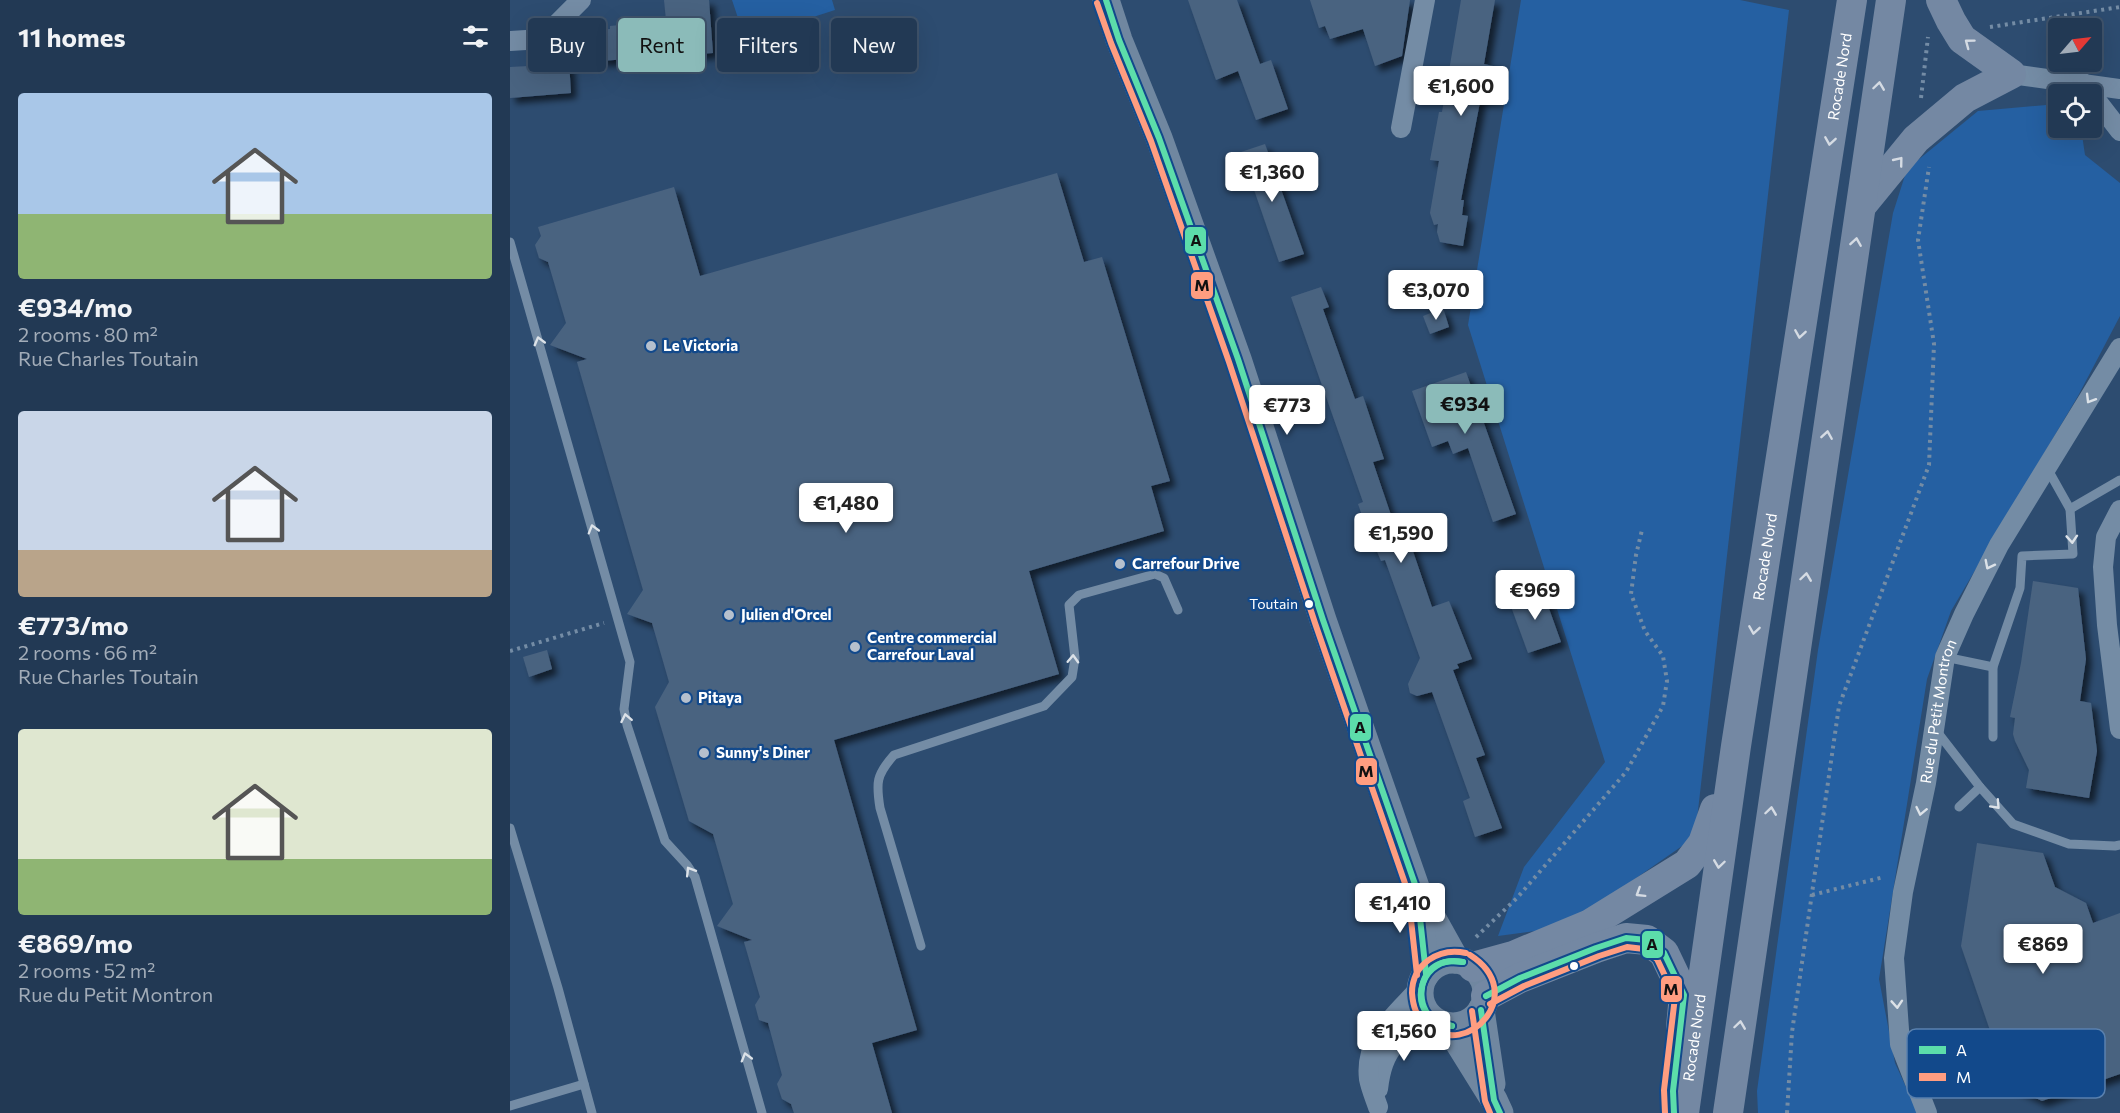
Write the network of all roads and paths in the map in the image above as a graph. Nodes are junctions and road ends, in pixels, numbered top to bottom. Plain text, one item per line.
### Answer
1 (581, 0) edge
2 (1106, 0) edge
3 (1425, 0) edge
4 (1852, 0) edge
5 (1891, 0) edge
6 (2120, 7) edge
7 (1946, 11) edge
8 (1988, 27) dead end
9 (510, 41) edge
10 (2012, 74) junction
11 (2083, 83) junction
12 (2120, 89) edge
13 (1401, 128) dead end
14 (2120, 131) edge
15 (1925, 132) junction
16 (1862, 206) junction
17 (510, 242) edge
18 (2120, 348) edge
19 (2046, 466) junction
20 (2120, 480) edge
21 (2070, 509) junction
22 (2120, 510) edge
23 (1642, 530) dead end
24 (1178, 610) dead end
25 (619, 619) junction
26 (510, 651) edge
27 (1945, 657) junction
28 (1993, 667) junction
29 (1933, 727) junction
30 (2120, 729) edge
31 (1992, 737) dead end
32 (1736, 746) junction
33 (1980, 787) junction
34 (1959, 807) dead end
35 (510, 828) edge
36 (2120, 844) edge
37 (1908, 871) junction
38 (1418, 890) junction
39 (1812, 895) junction
40 (921, 946) dead end
41 (1465, 964) junction
42 (1423, 981) junction
43 (1483, 1003) junction
44 (1442, 1023) junction
45 (1907, 1063) edge
46 (1732, 1083) junction
47 (584, 1084) junction
48 (1920, 1098) edge
49 (510, 1106) edge
50 (1497, 1106) edge
51 (1377, 1110) edge
52 (592, 1113) edge
53 (762, 1113) edge
54 (1674, 1113) edge
55 (1684, 1113) edge
56 (1728, 1113) edge
57 (1733, 1113) edge
58 (1787, 1113) edge
59 (1926, 1113) edge

1 - 9 street
2 - 38 street
3 - 13 street
4 -> 32 main road, Rocade Nord
16 -> 5 main road
6 - 8 path
10 -> 7 main road
7 - 15 path
10 - 11 street
10 - 15 main road
11 - 12 street
11 - 14 street
16 -> 15 main road
15 - 39 path
46 -> 16 main road
25 -> 17 lane
18 -> 19 street, Rue du Petit Montron
19 - 21 lane
19 -> 27 street, Rue du Petit Montron
20 - 21 lane
21 -> 28 lane
22 - 30 street
23 - 41 path
40 -> 24 lane
25 - 26 path
53 -> 25 lane
27 - 28 lane
27 - 29 street, Rue du Petit Montron
28 - 31 lane
29 - 33 lane
29 -> 37 street, Rue du Petit Montron
32 -> 41 main road
32 -> 55 main road, Rocade Nord
33 - 34 lane
33 -> 36 lane
35 - 47 lane
37 - 39 path
37 -> 45 street, Rue du Petit Montron
38 - 41 street
38 - 42 street
39 - 58 path
41 - 42 street
41 - 43 street
42 - 44 street
42 - 51 street
43 - 44 street
43 - 50 street
43 - 54 main road
44 - 50 street
44 - 51 street
46 - 56 main road
46 - 57 main road
47 - 49 lane
47 - 52 lane
48 -> 59 street, Rue du Petit Montron

